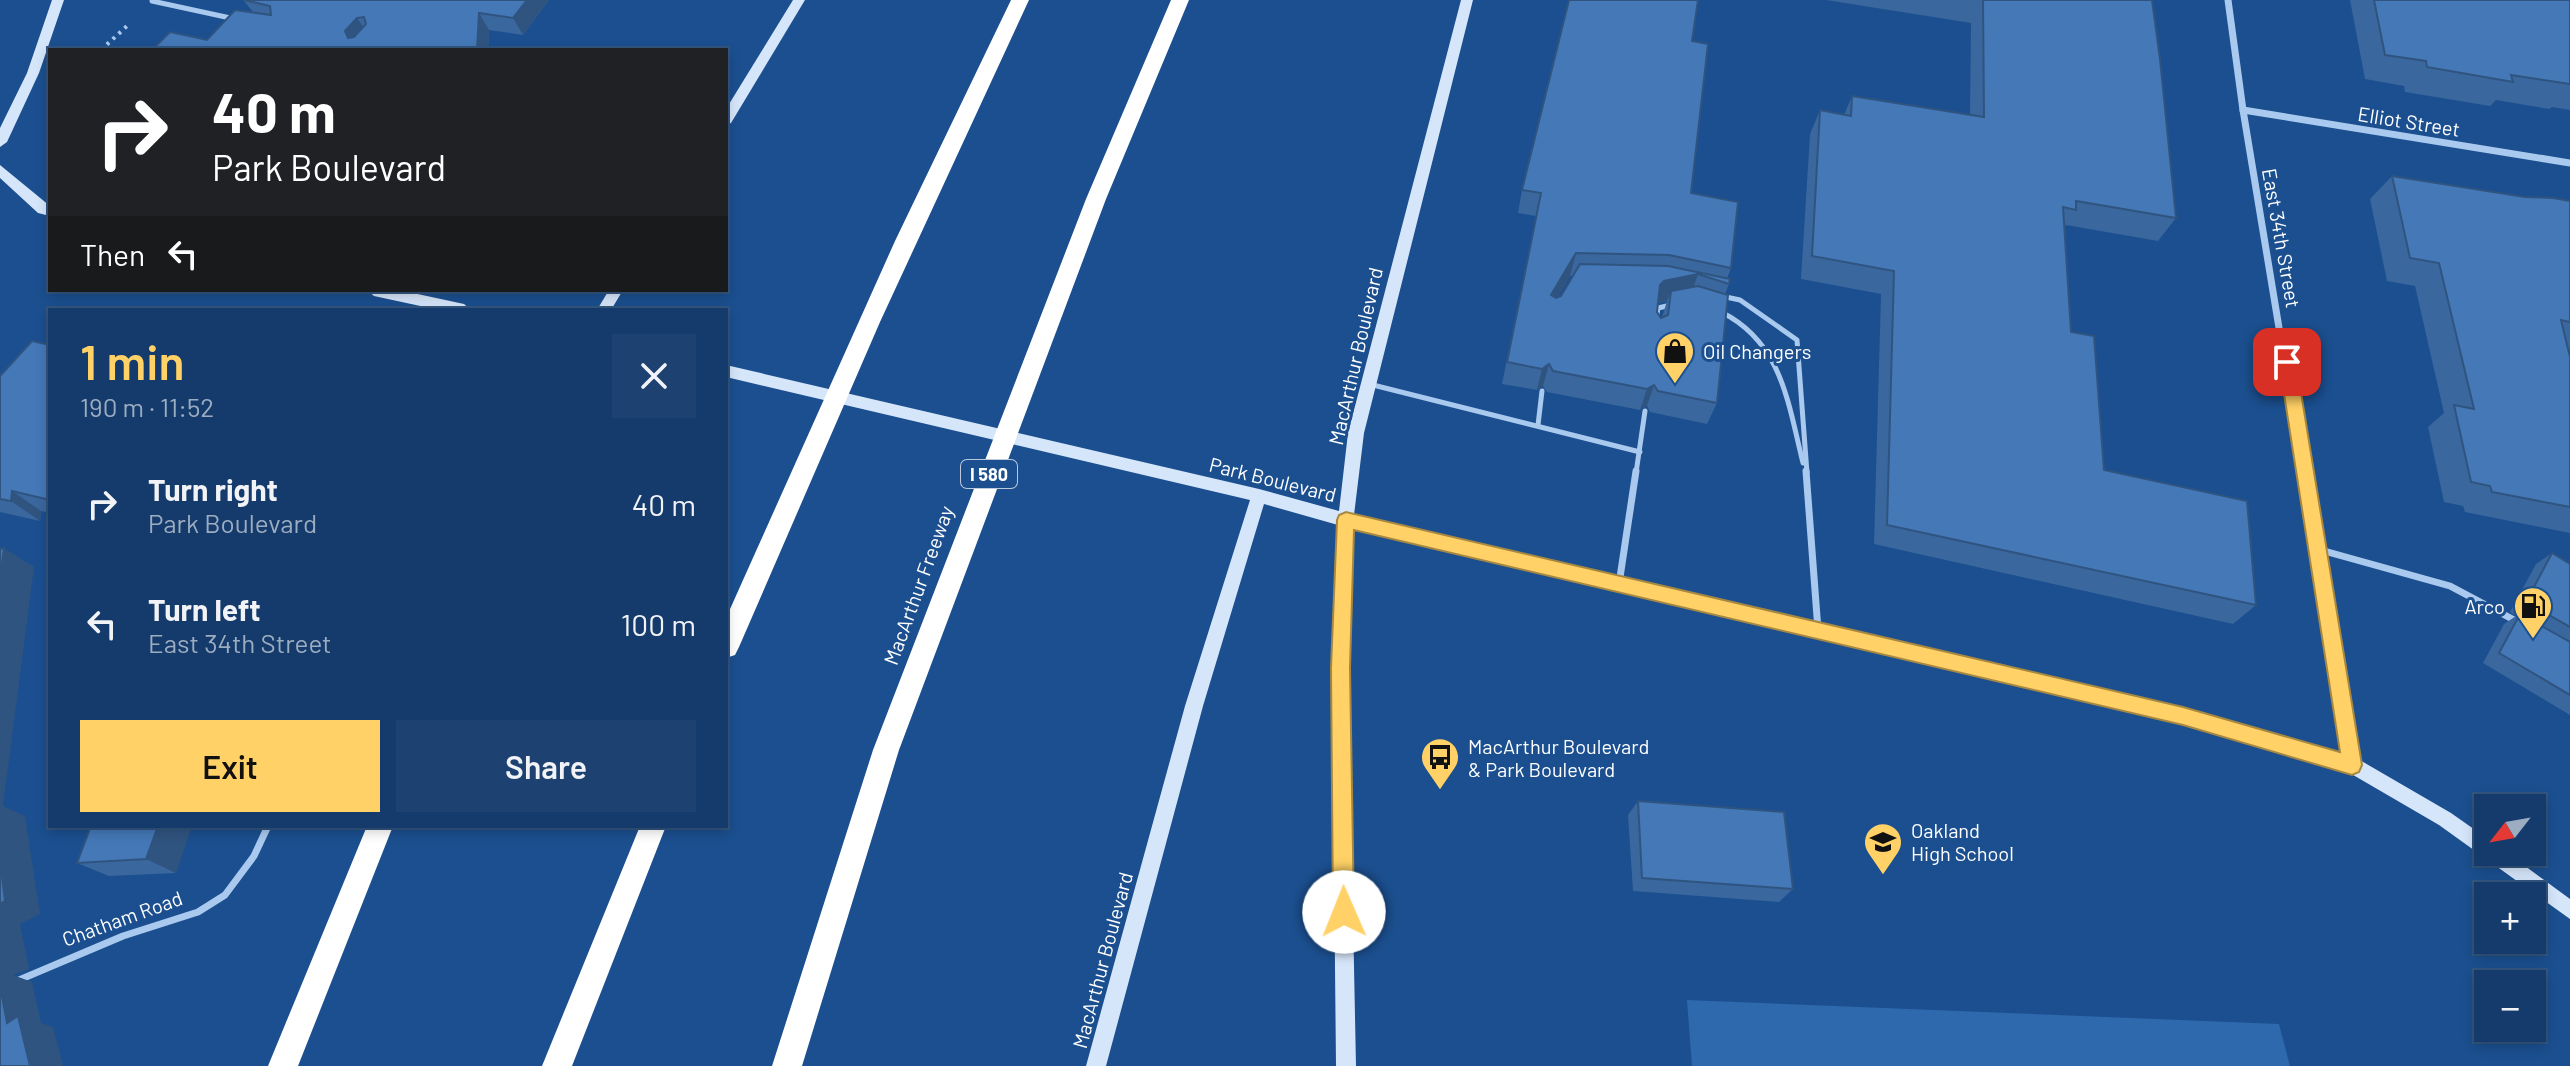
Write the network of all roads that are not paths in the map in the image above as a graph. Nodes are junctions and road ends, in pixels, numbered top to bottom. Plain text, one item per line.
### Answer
1 (58, 0) edge
2 (799, 0) edge
3 (1020, 0) edge
4 (1180, 0) edge
5 (1467, 0) edge
6 (2228, 0) edge
7 (153, 1) edge
8 (237, 19) edge
9 (2243, 110) junction
10 (728, 117) edge
11 (0, 142) edge
12 (2570, 163) edge
13 (0, 170) edge
14 (48, 210) edge
15 (387, 292) edge
16 (1714, 294) edge
17 (1679, 304) edge
18 (455, 308) edge
19 (1716, 310) edge
20 (1655, 334) edge
21 (728, 371) edge
22 (1369, 384) junction
23 (1542, 391) edge
24 (1645, 411) edge
25 (1538, 425) junction
26 (1640, 452) junction
27 (1807, 478) junction
28 (1259, 496) junction
29 (1346, 520) junction
30 (2317, 549) junction
31 (1619, 584) junction
32 (2520, 624) edge
33 (1818, 630) junction
34 (728, 642) edge
35 (2352, 765) junction
36 (267, 828) edge
37 (379, 828) edge
38 (652, 828) edge
39 (2474, 840) edge
40 (2510, 866) edge
41 (2570, 910) edge
42 (0, 988) edge
43 (283, 1066) edge
44 (557, 1066) edge
45 (787, 1066) edge
46 (1096, 1066) edge
47 (1346, 1066) edge

1 - 11 main road
2 - 10 main road
3 - 34 highway
4 - 45 highway, MacArthur Freeway / I 580
5 - 22 main road, MacArthur Boulevard
6 - 9 street, East 34th Street
7 - 8 lane
9 - 12 street, Elliot Street
9 - 30 street, East 34th Street
13 - 14 main road
15 - 18 main road
16 - 27 lane
17 - 20 lane
19 - 27 lane
21 - 28 main road, Park Boulevard
22 - 25 lane
22 - 29 main road, MacArthur Boulevard
23 - 25 lane
24 - 26 lane
25 - 26 lane
26 - 31 lane
27 - 33 lane
28 - 29 main road, Park Boulevard
28 - 46 main road, MacArthur Boulevard
29 - 31 main road, Park Boulevard
29 - 47 main road, MacArthur Boulevard
30 - 32 lane
30 - 35 street, East 34th Street
31 - 33 main road, Park Boulevard
33 - 35 main road, Park Boulevard
35 - 39 main road, Park Boulevard
36 - 42 lane, Chatham Road
37 - 43 highway
38 - 44 highway
40 - 41 main road, Park Boulevard

